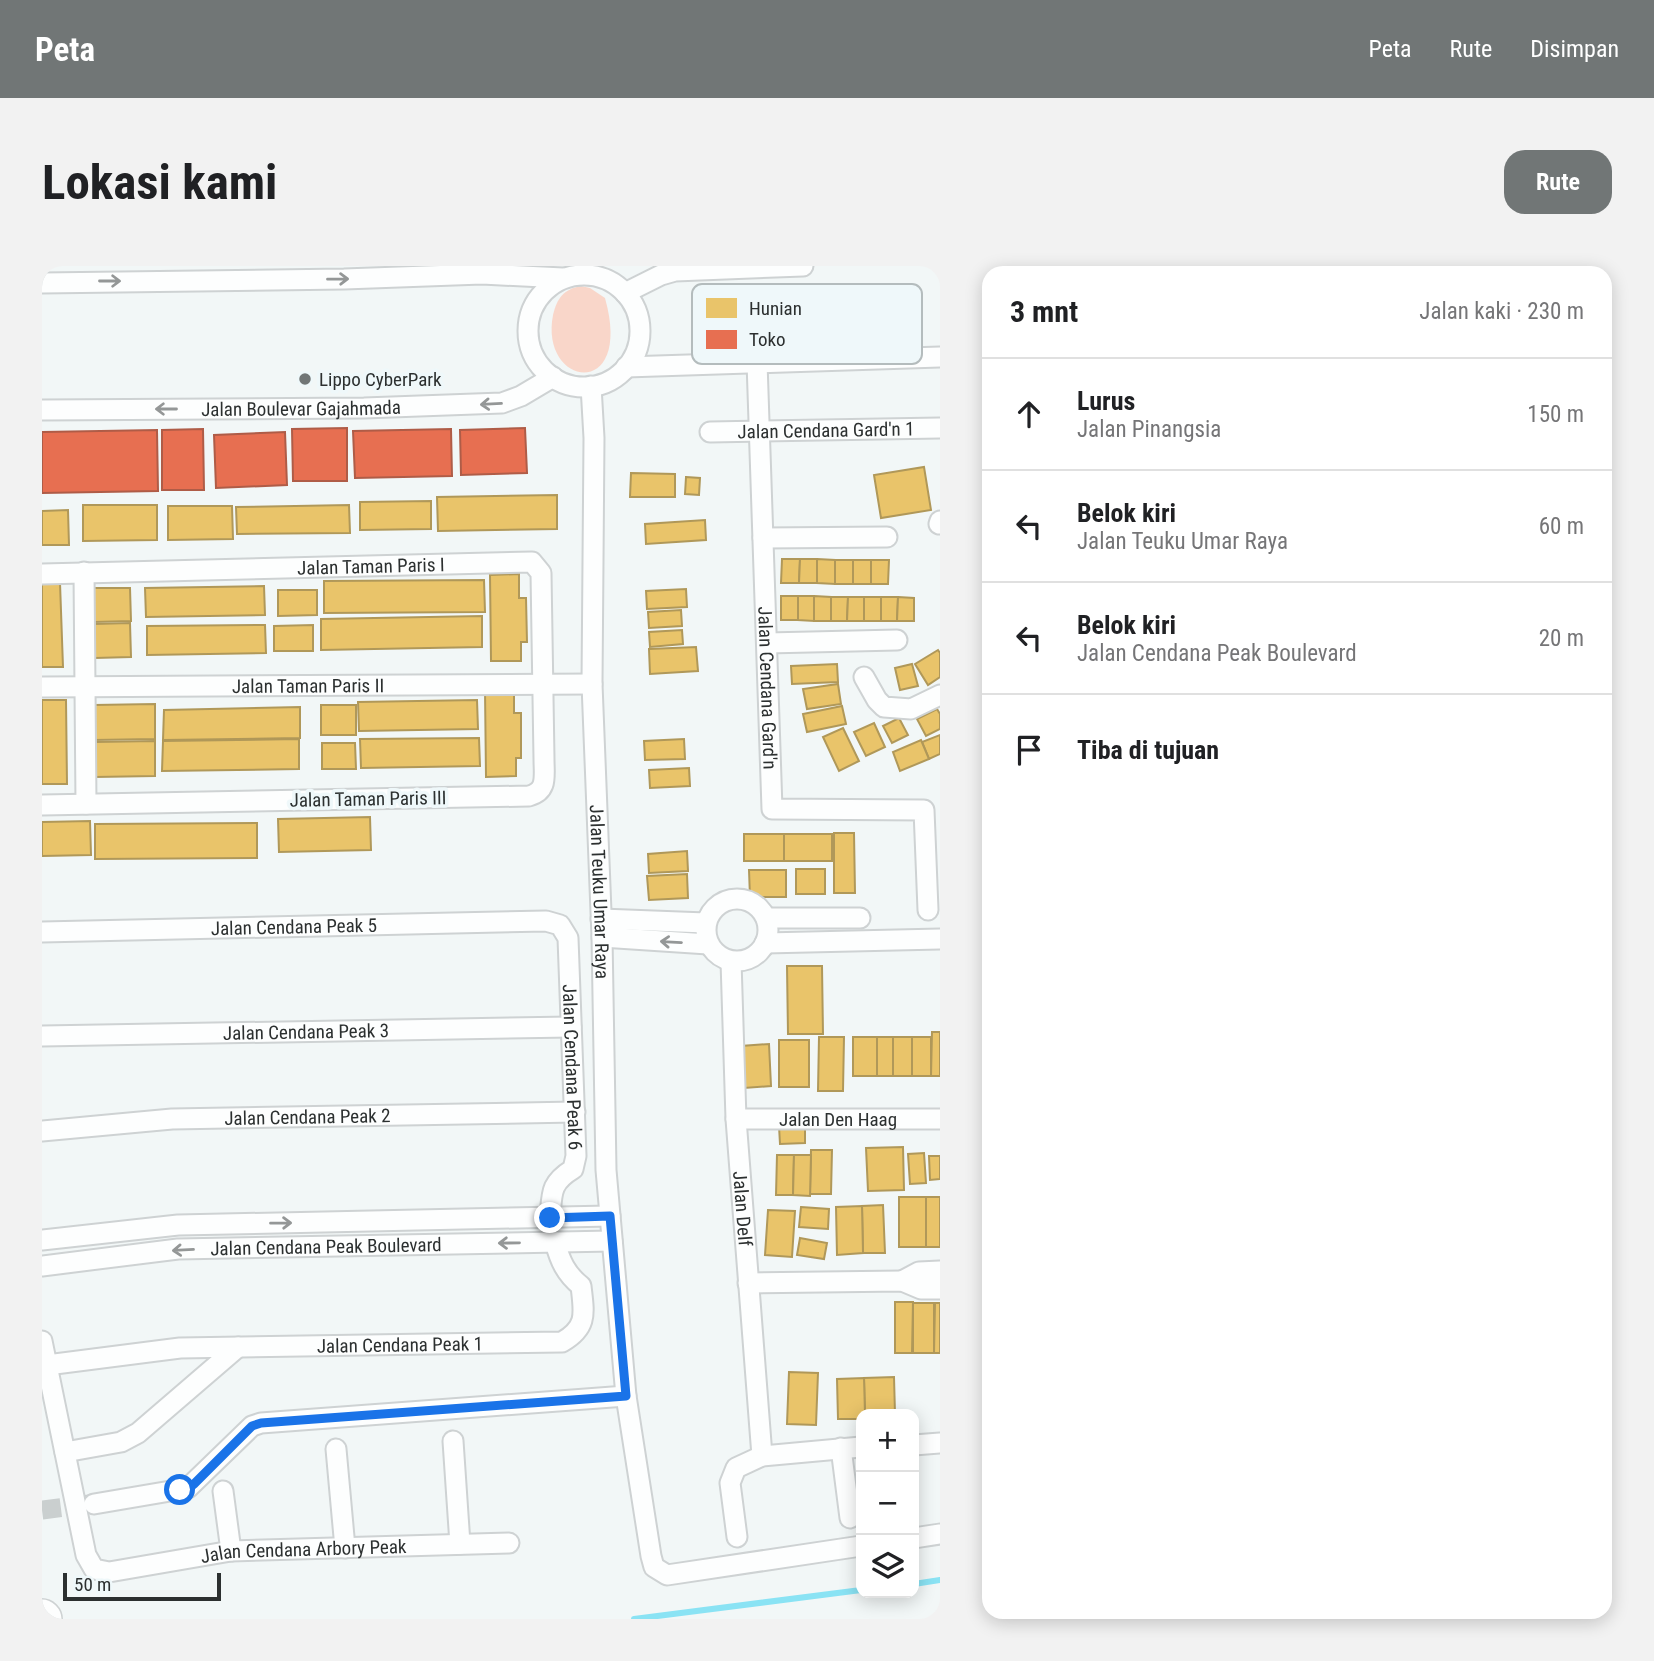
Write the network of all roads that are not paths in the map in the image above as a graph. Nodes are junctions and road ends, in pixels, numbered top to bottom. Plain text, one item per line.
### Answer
1 (803, 266) edge
2 (590, 270) edge
3 (563, 278) junction
4 (42, 283) edge
5 (625, 293) junction
6 (922, 357) edge
7 (940, 357) edge
8 (705, 364) edge
9 (757, 364) edge
10 (626, 367) junction
11 (552, 377) junction
12 (592, 386) junction
13 (42, 410) edge
14 (940, 428) edge
15 (710, 432) dead end
16 (759, 432) junction
17 (887, 537) dead end
18 (763, 538) junction
19 (84, 572) junction
20 (42, 574) edge
21 (897, 640) dead end
22 (767, 643) junction
23 (864, 677) dead end
24 (544, 684) junction
25 (584, 684) junction
26 (84, 686) junction
27 (42, 687) edge
28 (940, 695) edge
29 (86, 804) junction
30 (42, 805) edge
31 (933, 862) edge
32 (928, 910) dead end
33 (766, 918) junction
34 (860, 918) dead end
35 (546, 922) joint
36 (706, 923) junction
37 (602, 928) junction
38 (42, 932) edge
39 (940, 939) edge
40 (765, 943) junction
41 (709, 944) junction
42 (731, 961) junction
43 (571, 1027) junction
44 (42, 1036) edge
45 (575, 1112) junction
46 (736, 1119) junction
47 (940, 1119) edge
48 (42, 1131) edge
49 (610, 1216) junction
50 (550, 1218) junction
51 (343, 1222) junction
52 (236, 1224) junction
53 (42, 1240) edge
54 (612, 1241) junction
55 (555, 1242) junction
56 (342, 1246) junction
57 (237, 1248) junction
58 (42, 1266) edge
59 (940, 1271) edge
60 (902, 1281) junction
61 (748, 1283) junction
62 (940, 1289) edge
63 (42, 1341) edge
64 (239, 1347) junction
65 (47, 1365) junction
66 (626, 1396) junction
67 (453, 1441) dead end
68 (940, 1443) edge
69 (919, 1445) edge
70 (851, 1448) edge
71 (336, 1449) dead end
72 (65, 1452) junction
73 (762, 1456) junction
74 (223, 1491) dead end
75 (94, 1504) tunnel mouth
76 (850, 1518) dead end
77 (940, 1534) edge
78 (737, 1537) dead end
79 (919, 1537) edge
80 (509, 1543) dead end
81 (460, 1544) junction
82 (856, 1547) edge
83 (345, 1548) junction
84 (231, 1551) junction

1 - 5 street
2 - 3 street
2 - 5 street
4 -> 3 street
3 - 11 street
5 - 10 street
6 - 7 street
8 - 10 street
9 - 16 street, Jalan Cendana Gard'n
10 - 12 street
11 - 12 street
11 -> 13 street, Jalan Boulevar Gajahmada
12 - 25 street, Jalan Teuku Umar Raya
14 - 16 street, Jalan Cendana Gard'n 1
15 - 16 street, Jalan Cendana Gard'n 1
16 - 18 street, Jalan Cendana Gard'n
17 - 18 street
18 - 22 street, Jalan Cendana Gard'n
19 - 20 street, Jalan Taman Paris I
19 - 24 street, Jalan Taman Paris I
19 - 26 street
21 - 22 street
22 - 31 street, Jalan Cendana Gard'n
23 - 28 street
24 - 25 street, Jalan Taman Paris II
24 - 26 street, Jalan Taman Paris II
24 - 29 street, Jalan Taman Paris III
25 - 37 street, Jalan Teuku Umar Raya
26 - 27 street, Jalan Taman Paris II
26 - 29 street
29 - 30 street, Jalan Taman Paris III
31 - 32 street, Jalan Cendana Gard'n
33 - 34 street
33 - 36 street
33 - 40 street
35 - 38 street, Jalan Cendana Peak 5
35 - 43 street, Jalan Cendana Peak 6
36 - 37 street
36 - 41 street
41 -> 37 street
37 - 49 street, Jalan Teuku Umar Raya
39 - 40 street
40 - 42 street
41 - 42 street
42 - 46 street, Jalan Delf
43 - 44 street, Jalan Cendana Peak 3
43 - 45 street, Jalan Cendana Peak 6
45 - 48 street, Jalan Cendana Peak 2
45 - 50 street, Jalan Cendana Peak 6
46 - 47 street, Jalan Den Haag
46 - 61 street, Jalan Delf
49 - 50 street, Jalan Cendana Peak Boulevard
49 - 54 street, Jalan Teuku Umar Raya
50 - 51 street, Jalan Cendana Peak Boulevard
52 -> 51 street, Jalan Cendana Peak Boulevard
51 - 56 street
52 - 53 street, Jalan Cendana Peak Boulevard
52 - 57 street
54 - 55 street, Jalan Cendana Peak Boulevard
54 - 66 street, Jalan Teuku Umar Raya
55 -> 56 street, Jalan Cendana Peak Boulevard
55 - 64 street, Jalan Cendana Peak 1
56 - 57 street, Jalan Cendana Peak Boulevard
57 -> 58 street, Jalan Cendana Peak Boulevard
59 - 60 street
60 - 61 street
60 - 62 street
61 - 73 street, Jalan Delf
63 - 65 street
64 - 65 street, Jalan Cendana Peak 1
64 - 72 street
65 - 72 street
66 - 75 street
66 - 82 street, Jalan Teuku Umar Raya
67 - 81 street
68 - 69 street
70 - 73 street
70 - 76 street
71 - 83 street
72 - 84 street, Jalan Cendana Arbory Peak
73 - 78 street
74 - 84 street
77 - 79 street
80 - 81 street, Jalan Cendana Arbory Peak
81 - 83 street, Jalan Cendana Arbory Peak
83 - 84 street, Jalan Cendana Arbory Peak

